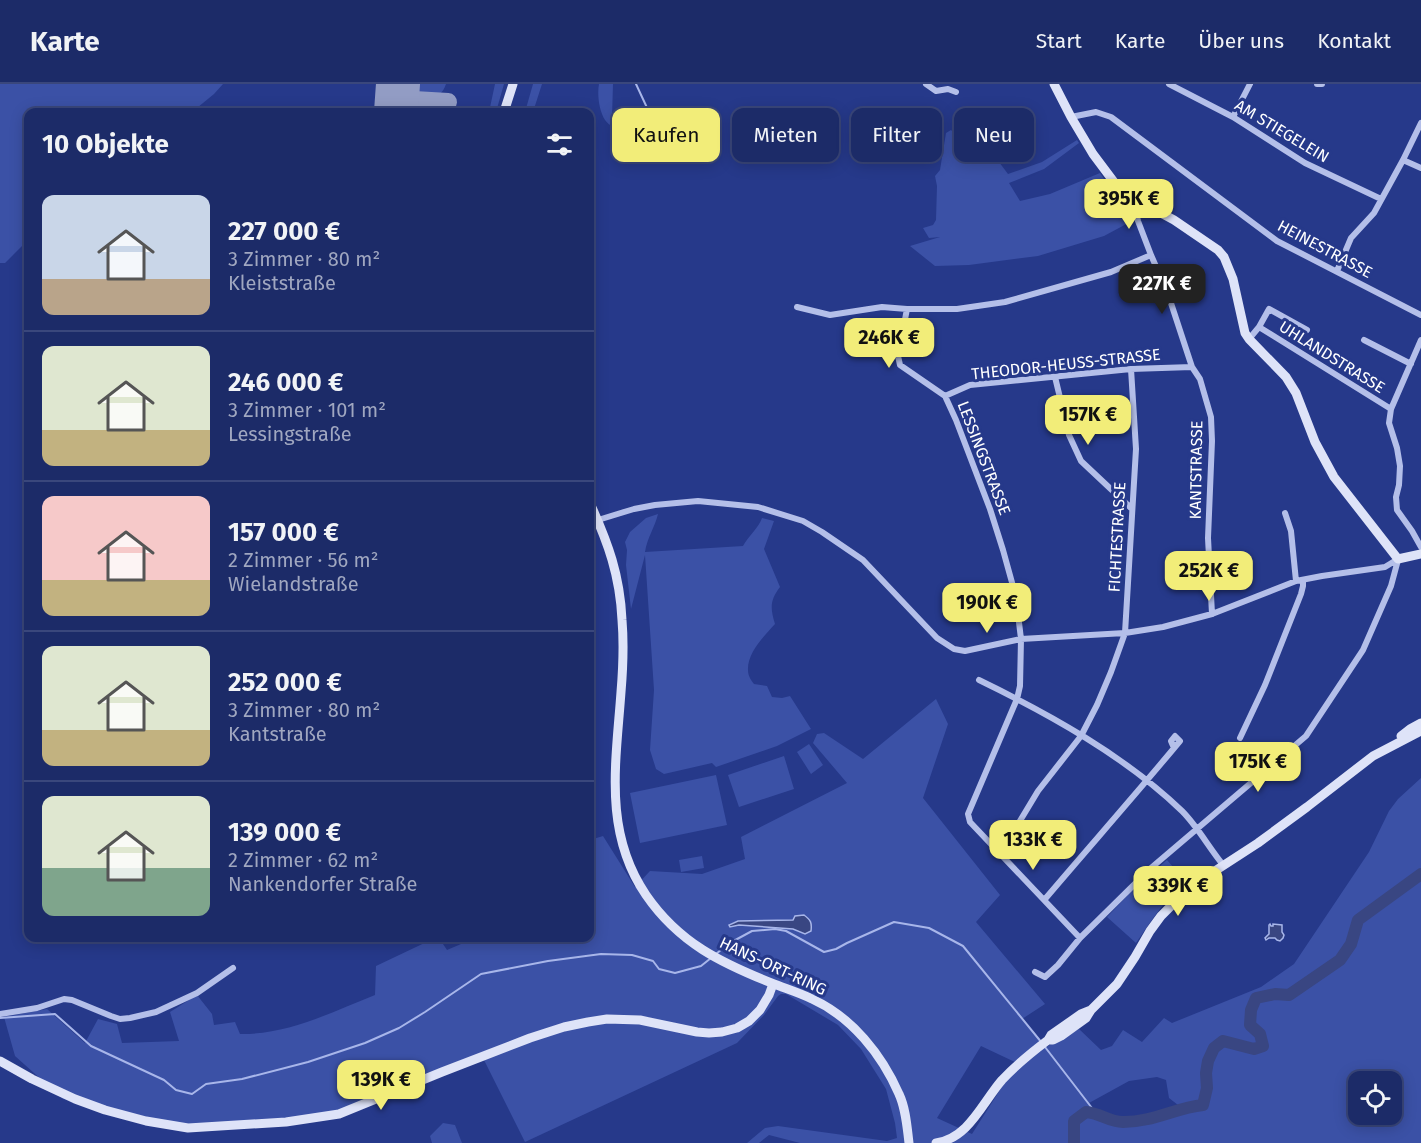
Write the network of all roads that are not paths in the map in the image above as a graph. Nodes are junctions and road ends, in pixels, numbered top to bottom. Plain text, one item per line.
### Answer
1 (513, 84) edge
2 (926, 84) edge
3 (1054, 84) edge
4 (1169, 84) edge
5 (1250, 84) edge
6 (1317, 84) edge
7 (1322, 84) edge
8 (956, 92) dead end
9 (505, 108) edge
10 (1071, 117) junction
11 (1233, 117) junction
12 (1421, 123) edge
13 (1403, 160) junction
14 (1421, 168) edge
15 (1135, 199) junction
16 (1381, 199) junction
17 (1151, 255) junction
18 (1337, 271) junction
19 (797, 308) dead end
20 (907, 309) junction
21 (1421, 315) edge
22 (1259, 327) junction
23 (1307, 330) dead end
24 (1249, 339) junction
25 (1364, 340) dead end
26 (1421, 340) edge
27 (1412, 361) junction
28 (1421, 363) edge
29 (1192, 367) junction
30 (1131, 369) junction
31 (1055, 377) junction
32 (945, 396) junction
33 (1391, 409) junction
34 (1132, 509) junction
35 (594, 513) edge
36 (1285, 513) dead end
37 (597, 520) junction
38 (1421, 548) edge
39 (1421, 554) edge
40 (1398, 559) junction
41 (1300, 581) junction
42 (1212, 614) junction
43 (1125, 633) junction
44 (1021, 639) junction
45 (978, 680) dead end
46 (1017, 699) junction
47 (1421, 723) edge
48 (1421, 731) edge
49 (1081, 736) junction
50 (1240, 738) dead end
51 (1174, 748) dead end
52 (1386, 748) junction
53 (1147, 780) junction
54 (1197, 831) junction
55 (1000, 854) junction
56 (1224, 866) junction
57 (1045, 899) junction
58 (1080, 938) junction
59 (233, 968) dead end
60 (1035, 972) dead end
61 (774, 984) junction
62 (0, 1014) edge
63 (0, 1062) edge
64 (909, 1143) edge
65 (936, 1143) edge

1 - 9 main road
2 - 8 street
3 - 10 main road
4 - 11 street, AM STIEGELEIN
5 - 11 street
6 - 7 street
10 - 15 main road
10 - 18 street, HEINESTRASSE
11 - 16 street, AM STIEGELEIN
12 - 13 street
13 - 14 street
13 - 16 street
15 - 17 street, KANTSTRASSE
15 - 24 main road
16 - 18 street
17 - 20 street
17 - 29 street, KANTSTRASSE
18 - 21 street, HEINESTRASSE
19 - 20 street
20 - 32 street, LESSINGSTRASSE
22 - 23 street, UHLANDSTRASSE
22 - 24 street, UHLANDSTRASSE
22 - 33 street, UHLANDSTRASSE
24 - 40 main road
25 - 27 street
26 - 27 street
27 - 28 street
27 - 33 street
29 - 30 street, THEODOR-HEUSS-STRASSE
29 - 42 street, KANTSTRASSE
30 - 31 street, THEODOR-HEUSS-STRASSE
30 - 34 street, FICHTESTRASSE
31 - 32 street, THEODOR-HEUSS-STRASSE
31 - 34 street
32 - 44 street, LESSINGSTRASSE
33 - 38 street
34 - 43 street, FICHTESTRASSE
35 - 37 main road, HANS-ORT-RING
36 - 41 street
37 - 44 street
37 - 61 main road, HANS-ORT-RING
39 - 40 main road
40 - 41 street
40 - 54 street
41 - 42 street
41 - 50 street
42 - 43 street
43 - 44 street
43 - 49 street, FICHTESTRASSE
44 - 46 street, LESSINGSTRASSE
45 - 46 street
46 - 49 street
46 - 55 street, LESSINGSTRASSE
47 - 52 main road
48 - 52 main road
49 - 53 street
49 - 55 street, FICHTESTRASSE
51 - 53 street
52 - 56 main road
53 - 54 street
53 - 57 street
54 - 56 street
54 - 58 street
55 - 57 street
56 - 65 main road
57 - 58 street
58 - 60 street
59 - 62 street
61 - 63 main road
61 - 64 main road, HANS-ORT-RING

